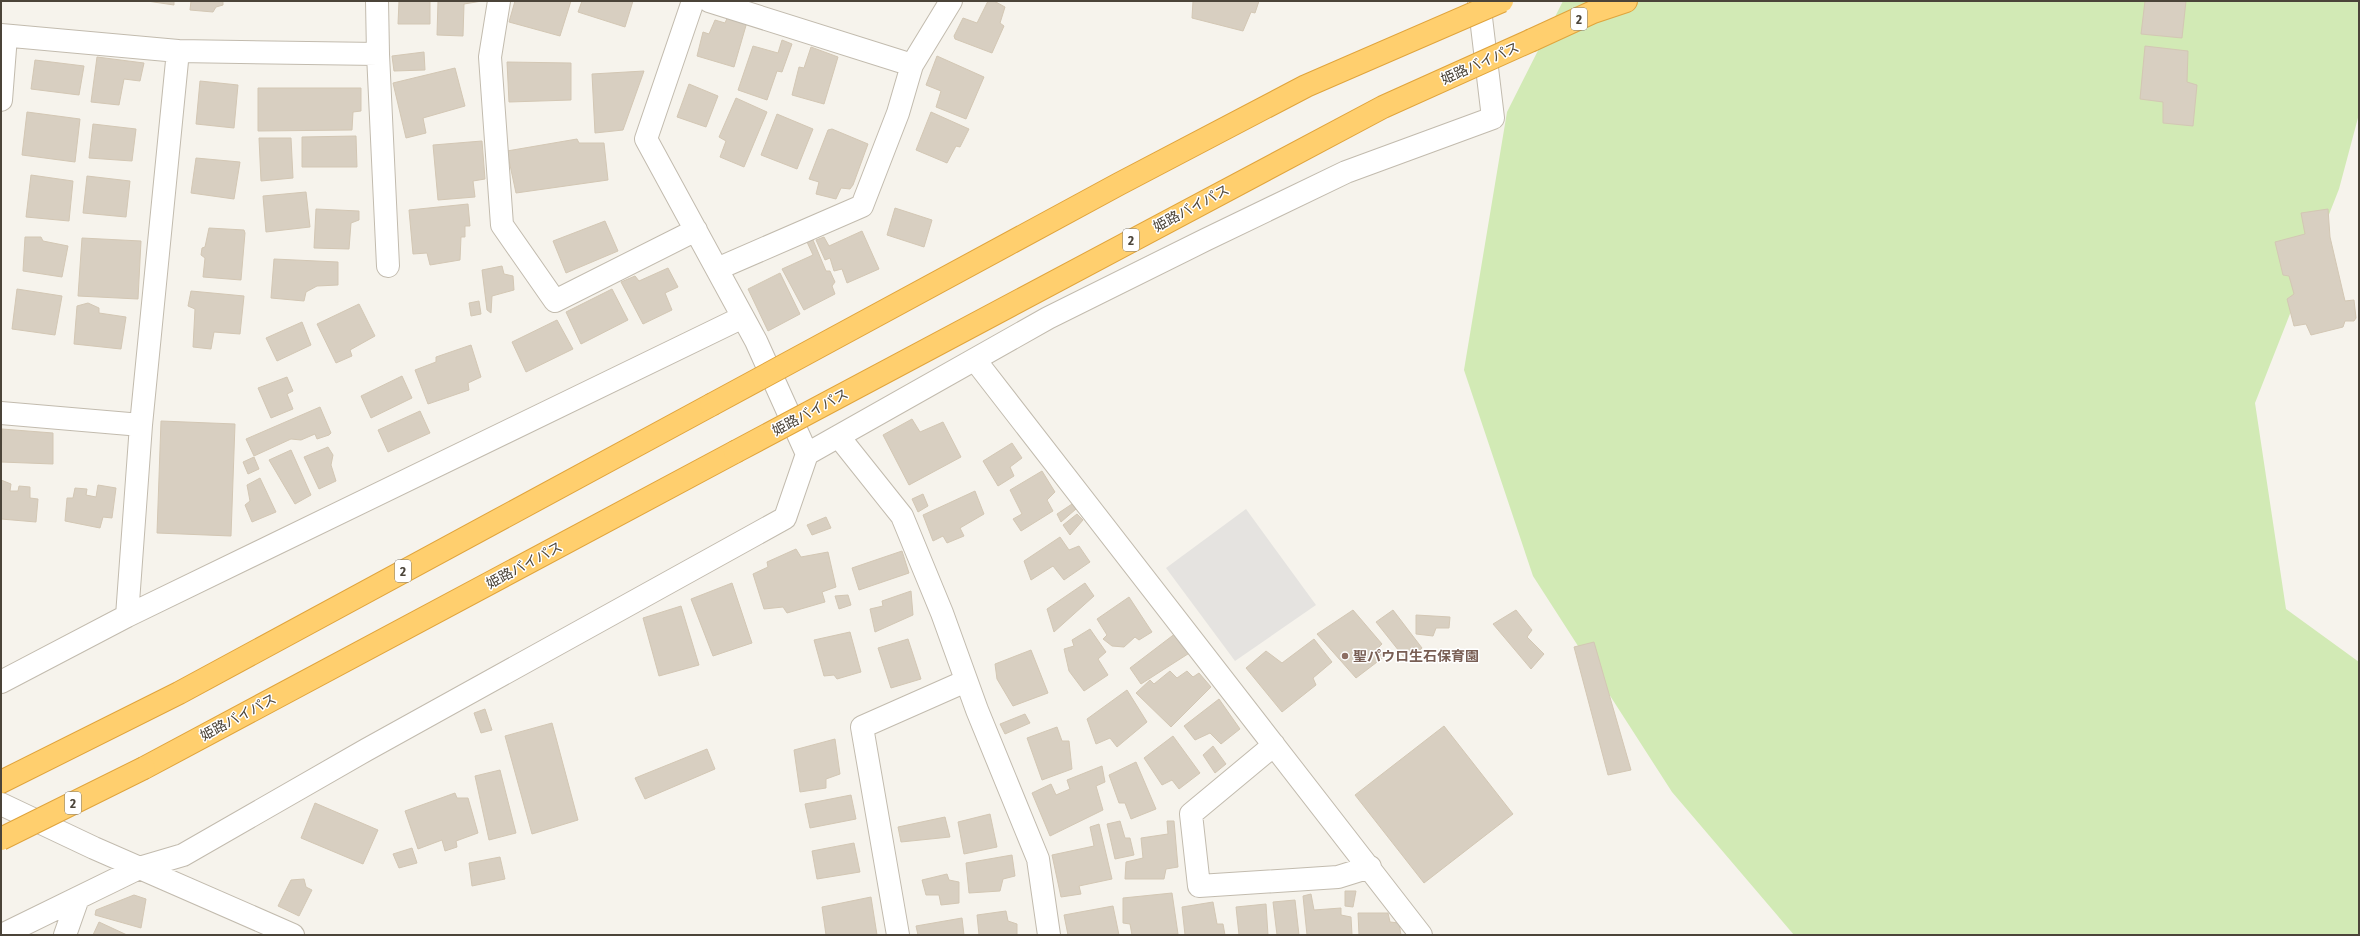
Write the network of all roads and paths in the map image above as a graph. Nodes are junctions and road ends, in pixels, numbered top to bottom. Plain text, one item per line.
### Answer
1 (377, 1) edge
2 (499, 1) edge
3 (693, 1) edge
4 (709, 1) edge
5 (951, 1) edge
6 (1479, 1) edge
7 (1502, 1) edge
8 (1626, 1) edge
9 (1639, 1) edge
10 (1594, 12) junction
11 (4, 35) edge
12 (178, 51) junction
13 (378, 54) junction
14 (912, 65) junction
15 (1, 100) edge
16 (696, 230) junction
17 (388, 266) dead end
18 (717, 269) junction
19 (743, 317) junction
20 (975, 360) junction
21 (1, 413) edge
22 (141, 425) junction
23 (839, 437) junction
24 (807, 454) junction
25 (127, 616) junction
26 (966, 681) junction
27 (1, 682) edge
28 (1274, 745) junction
29 (1, 782) edge
30 (1, 804) edge
31 (1, 839) edge
32 (1370, 867) junction
33 (139, 868) junction
34 (78, 898) junction
35 (2, 935) edge
36 (65, 935) edge
37 (293, 935) edge
38 (898, 935) edge
39 (1049, 935) edge
40 (1420, 935) edge

1 - 13 street
2 - 16 street
3 - 16 street
4 - 14 street
5 - 14 street
6 - 20 street
7 - 29 highway, 2, bridge
8 - 10 highway, 姫路バイパス / 2
9 - 10 highway
10 - 31 highway, 姫路バイパス / 2, bridge
11 - 12 street
11 - 15 street
12 - 13 street
12 - 22 street
13 - 17 street
14 - 18 street
16 - 18 street
18 - 19 street
19 - 24 street
19 - 25 street
20 - 23 street
20 - 28 street
21 - 22 street
22 - 25 street
23 - 24 street
23 - 26 street
24 - 33 street
25 - 27 street
26 - 38 street
26 - 39 street
28 - 32 street
28 - 32 street
30 - 33 street
32 - 40 street
33 - 34 street
33 - 37 street
34 - 35 street
34 - 36 street

